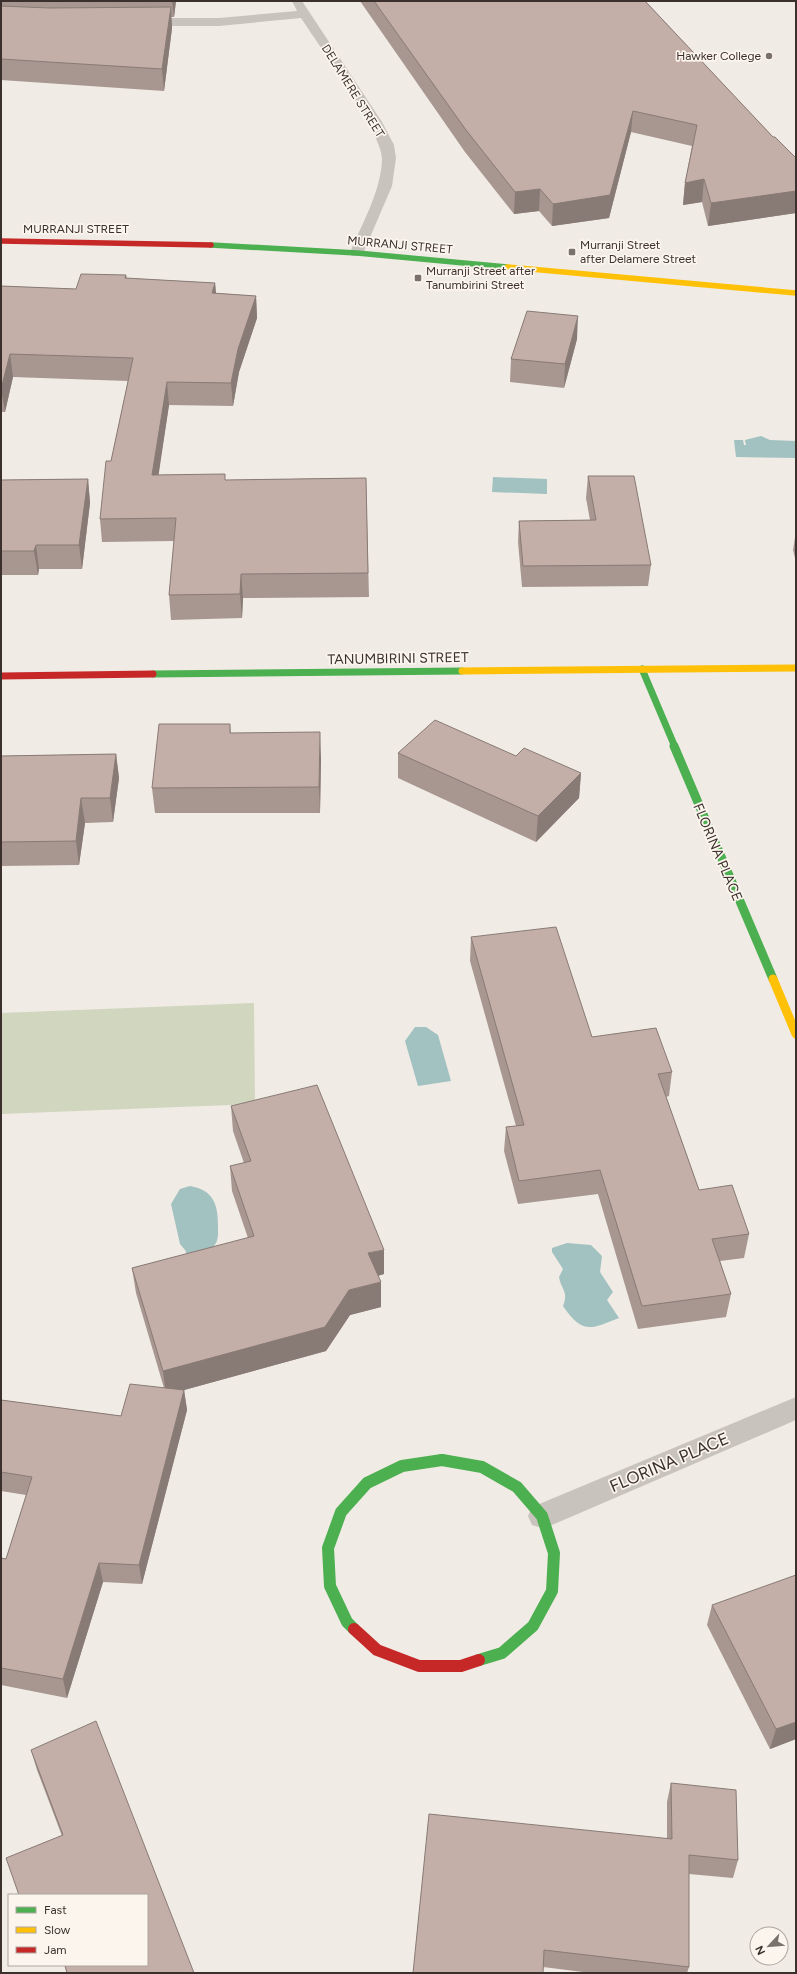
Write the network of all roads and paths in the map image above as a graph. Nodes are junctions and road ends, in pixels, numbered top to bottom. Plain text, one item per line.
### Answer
1 (296, 1) edge
2 (304, 14) junction
3 (127, 22) edge
4 (1, 241) edge
5 (358, 253) junction
6 (796, 293) edge
7 (796, 668) edge
8 (642, 669) junction
9 (1, 676) edge
10 (796, 1034) edge
11 (796, 1408) edge
12 (542, 1516) junction

1 - 2 street, DELAMERE STREET
2 - 3 street
2 - 5 street, DELAMERE STREET
4 - 5 street, MURRANJI STREET
5 - 6 street, MURRANJI STREET
7 - 8 street, TANUMBIRINI STREET
8 - 9 street, TANUMBIRINI STREET
8 - 10 street, FLORINA PLACE
11 - 12 street, FLORINA PLACE
12 - 12 street

